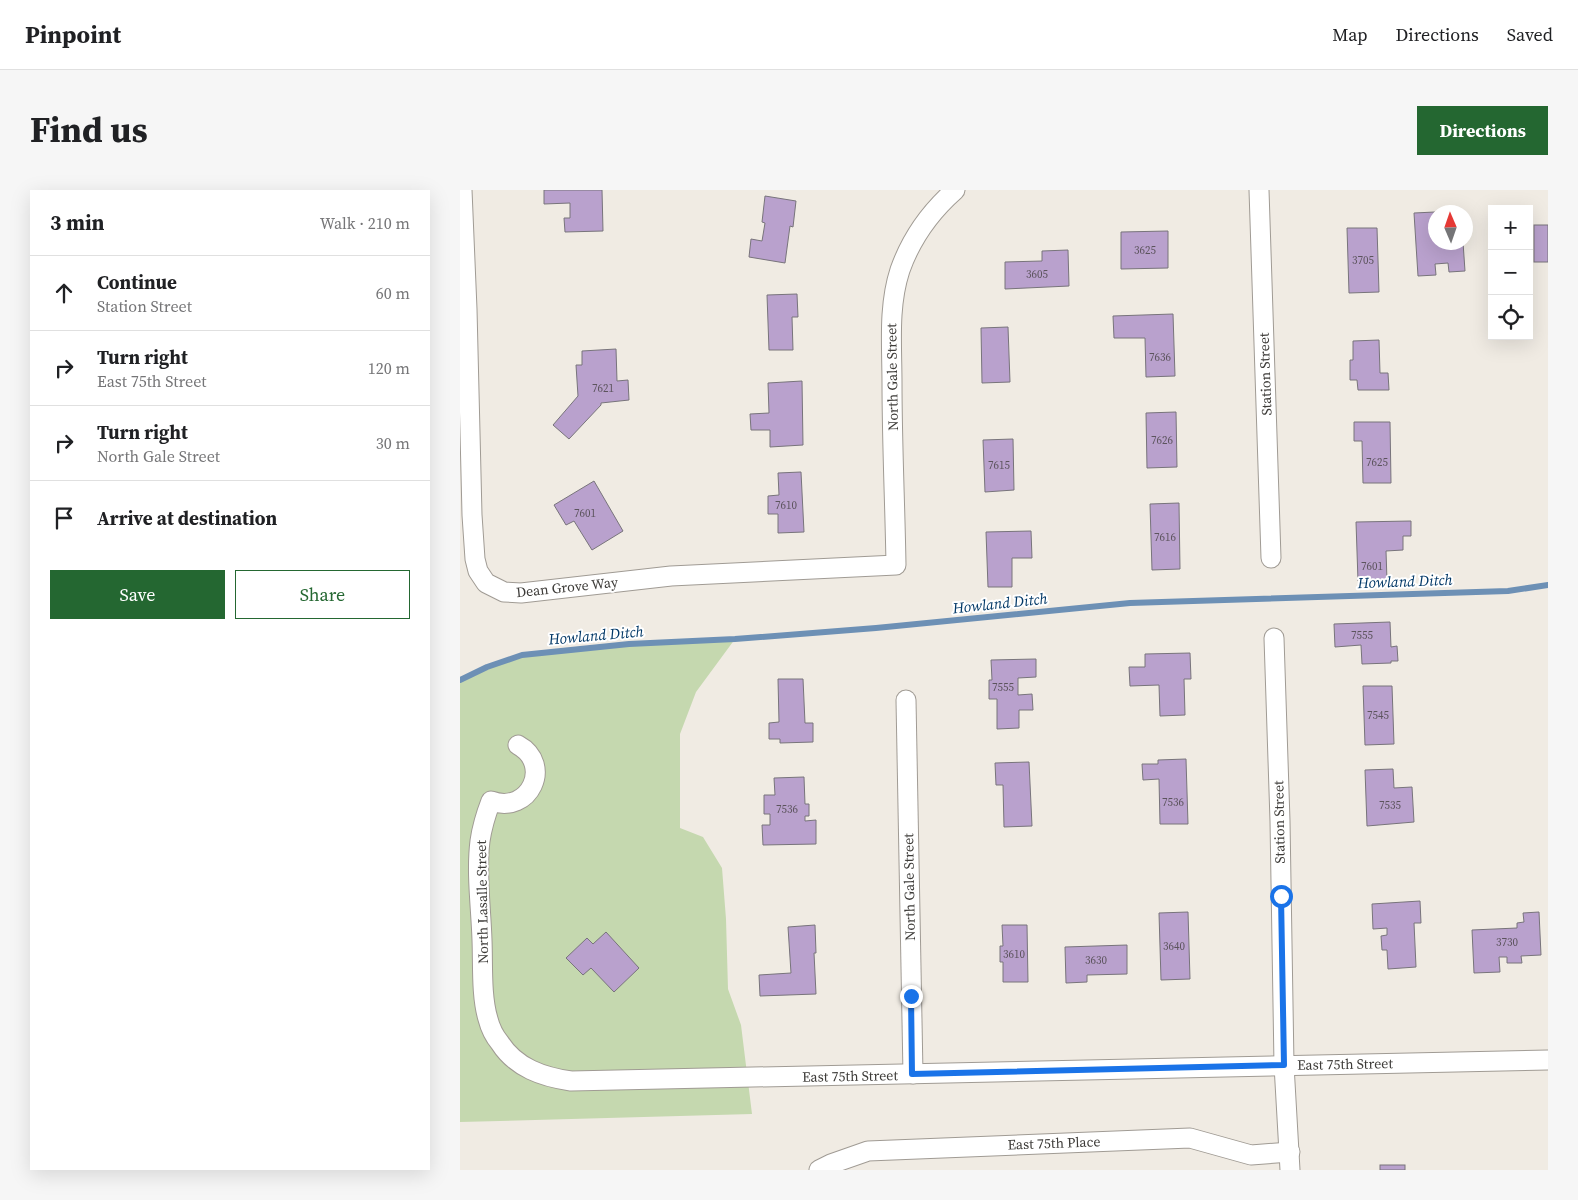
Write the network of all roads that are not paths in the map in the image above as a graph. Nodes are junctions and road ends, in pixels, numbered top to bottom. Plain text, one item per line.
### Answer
1 (462, 190) edge
2 (1259, 190) edge
3 (949, 196) edge
4 (1271, 558) dead end
5 (896, 565) joint
6 (1274, 638) dead end
7 (906, 700) dead end
8 (518, 745) dead end
9 (1548, 1060) edge
10 (517, 1062) joint
11 (1284, 1065) junction
12 (912, 1074) junction
13 (1290, 1161) edge
14 (819, 1170) edge

1 - 5 street, Dean Grove Way
2 - 4 street, Station Street
3 - 5 street, North Gale Street
6 - 11 street, Station Street
7 - 12 street, North Gale Street
8 - 10 street, North Lasalle Street
9 - 11 street, East 75th Street
10 - 12 street, East 75th Street
11 - 12 street, East 75th Street
11 - 13 street, Station Street
13 - 14 street, East 75th Place

